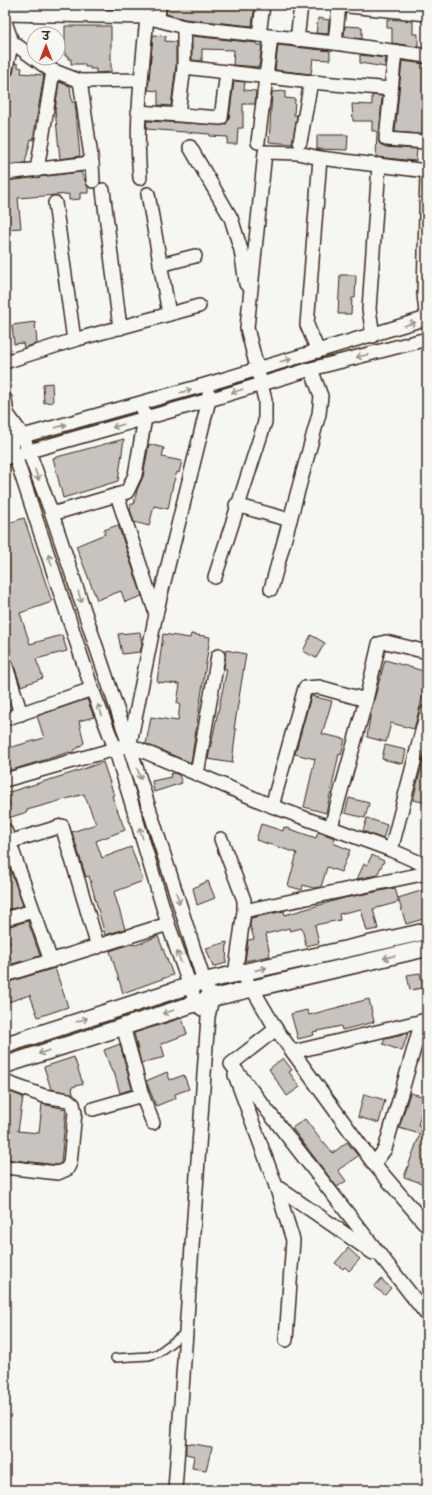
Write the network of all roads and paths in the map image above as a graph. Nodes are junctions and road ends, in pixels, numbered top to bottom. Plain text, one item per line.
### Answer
1 (159, 5) edge
2 (263, 5) edge
3 (301, 5) edge
4 (99, 10) edge
5 (5, 14) edge
6 (427, 14) edge
7 (152, 18) junction
8 (5, 22) edge
9 (184, 27) junction
10 (265, 36) junction
11 (297, 40) junction
12 (12, 42) junction
13 (335, 43) junction
14 (395, 52) junction
15 (427, 56) edge
16 (184, 66) junction
17 (54, 71) junction
18 (5, 72) edge
19 (227, 72) junction
20 (268, 76) junction
21 (141, 80) junction
22 (80, 81) junction
23 (310, 82) junction
24 (391, 89) junction
25 (138, 112) junction
26 (178, 114) junction
27 (258, 142) dead end
28 (300, 142) dead end
29 (427, 142) edge
30 (190, 147) dead end
31 (320, 158) junction
32 (92, 163) junction
33 (379, 165) junction
34 (37, 170) junction
35 (427, 172) edge
36 (5, 173) edge
37 (140, 178) dead end
38 (148, 194) dead end
39 (55, 203) dead end
40 (195, 256) dead end
41 (160, 265) junction
42 (249, 299) junction
43 (199, 306) dead end
44 (169, 314) junction
45 (427, 320) edge
46 (120, 328) junction
47 (373, 336) junction
48 (427, 339) edge
49 (74, 340) junction
50 (318, 351) junction
51 (5, 362) edge
52 (258, 368) junction
53 (310, 369) junction
54 (208, 384) junction
55 (261, 384) junction
56 (5, 399) edge
57 (209, 400) junction
58 (142, 403) junction
59 (8, 415) junction
60 (145, 418) junction
61 (23, 436) junction
62 (8, 441) edge
63 (16, 455) edge
64 (117, 495) junction
65 (236, 505) junction
66 (52, 514) junction
67 (290, 520) junction
68 (214, 577) dead end
69 (271, 589) dead end
70 (156, 614) junction
71 (427, 652) edge
72 (218, 656) dead end
73 (5, 663) edge
74 (92, 689) junction
75 (366, 700) junction
76 (427, 712) edge
77 (21, 714) junction
78 (5, 719) edge
79 (129, 745) junction
80 (115, 748) junction
81 (197, 774) junction
82 (5, 780) edge
83 (272, 806) junction
84 (331, 827) junction
85 (7, 836) edge
86 (221, 839) dead end
87 (390, 850) junction
88 (427, 866) edge
89 (427, 873) edge
90 (33, 911) junction
91 (244, 911) junction
92 (5, 919) edge
93 (168, 924) junction
94 (427, 931) edge
95 (98, 947) junction
96 (427, 948) edge
97 (51, 961) junction
98 (5, 975) edge
99 (238, 975) junction
100 (196, 983) junction
101 (252, 988) junction
102 (212, 998) junction
103 (196, 1003) junction
104 (208, 1017) junction
105 (425, 1021) edge
106 (123, 1026) junction
107 (276, 1028) junction
108 (5, 1045) edge
109 (293, 1052) junction
110 (5, 1064) edge
111 (231, 1064) junction
112 (5, 1082) edge
113 (142, 1095) junction
114 (93, 1109) dead end
115 (153, 1123) dead end
116 (374, 1164) junction
117 (5, 1167) edge
118 (276, 1186) junction
119 (426, 1220) edge
120 (383, 1260) junction
121 (427, 1315) edge
122 (186, 1332) junction
123 (286, 1340) dead end
124 (115, 1358) dead end
125 (175, 1490) edge

1 - 7 street
2 - 10 street
3 - 11 street
4 - 5 street
4 - 7 street
6 - 13 street
7 - 9 street
7 - 21 street
8 - 12 street
9 - 10 street
9 - 16 street
10 - 11 street
10 - 20 street
11 - 13 street
12 - 17 street
12 - 18 street
13 - 14 street
14 - 15 street
14 - 24 street
16 - 19 street
16 - 26 street
17 - 22 street
17 - 34 street
19 - 20 street
19 - 26 street
20 - 23 street
20 - 27 street
21 - 22 street
21 - 25 street
22 - 32 street
23 - 24 street
23 - 28 street
24 - 29 street
25 - 26 street
25 - 37 street
30 - 42 street
31 - 33 street
31 - 42 street
31 - 50 street
32 - 34 street
32 - 46 street
33 - 35 street
33 - 47 street
34 - 36 street
35 - 45 street
38 - 41 street
39 - 49 street
40 - 41 street
41 - 44 street
42 - 52 street
43 - 44 street
44 - 46 street
47 -> 45 street
46 - 49 street
47 - 50 street
48 -> 53 street
49 - 51 street
52 -> 50 street
52 - 54 street
52 - 55 street
53 - 55 street
53 - 67 street
54 - 57 street
58 -> 54 street
55 -> 57 street
55 - 65 street
56 - 59 street
57 - 60 street
57 - 70 street
58 - 60 street
61 -> 58 street
59 - 61 street
59 - 62 street
60 -> 63 street
60 - 64 street
61 - 62 street
61 - 63 street
62 - 63 street
63 -> 66 street
74 -> 63 street
64 - 66 street
64 - 70 street
65 - 67 street
65 - 68 street
66 -> 79 street
67 - 69 street
70 - 79 street
71 - 75 street
72 - 81 street
73 - 77 street
74 - 77 street
80 -> 74 street
75 - 83 street
75 - 84 street
76 - 87 street
77 - 78 street
79 - 80 street
79 - 81 street
79 -> 100 street
80 - 82 street
93 -> 80 street
81 - 83 street
83 - 84 street
84 - 87 street
85 - 90 street
85 - 95 street
86 - 91 street
87 - 88 street
89 - 91 street
90 - 92 street
90 - 97 street
91 - 99 street
93 - 95 street
100 -> 93 street
99 -> 94 street
95 - 97 street
96 -> 101 street
97 - 98 street
99 - 100 street
99 - 101 street
100 - 102 street
100 - 103 street
108 -> 100 street
101 - 102 street
101 - 107 street
102 - 103 street
102 - 104 street
103 - 104 street
103 -> 106 street
104 - 122 street
105 - 109 street
105 - 116 street
106 -> 110 street
106 - 113 street
107 - 109 street
107 - 111 street
109 - 116 street
111 - 118 street
111 - 120 street
112 - 117 street
113 - 114 street
113 - 115 street
116 - 119 street
118 - 120 street
118 - 123 street
120 - 121 street
122 - 124 lane
122 - 125 street

